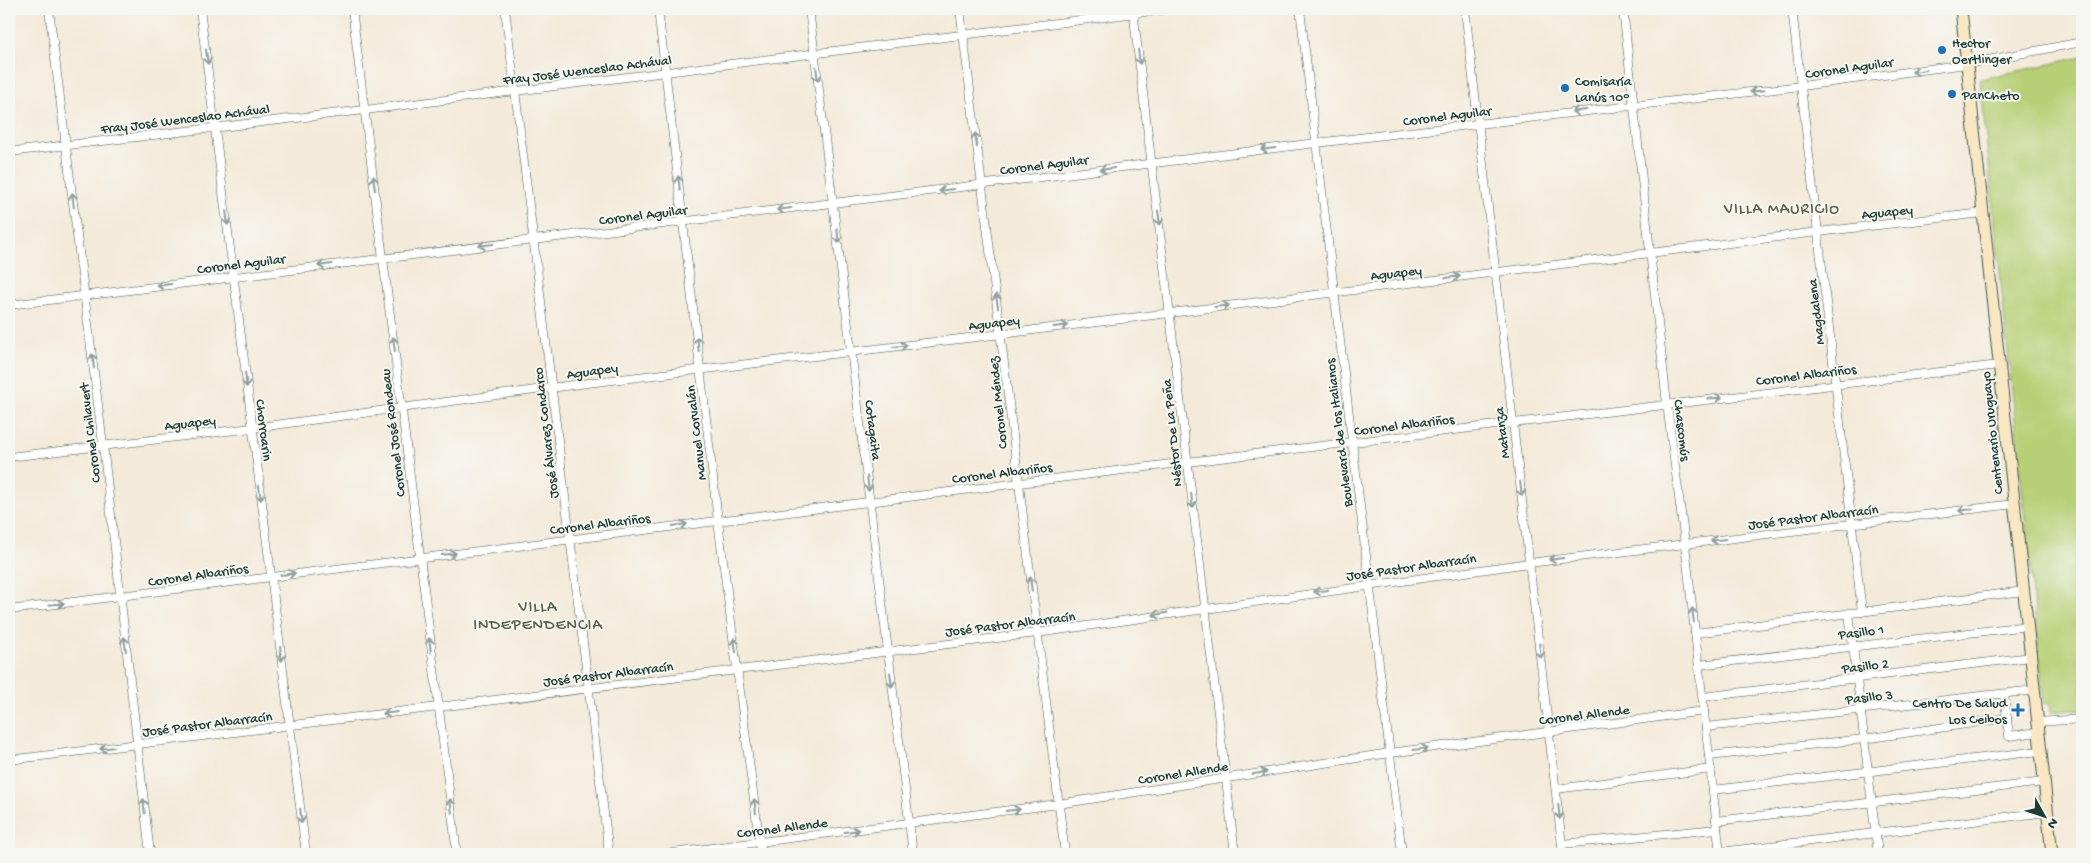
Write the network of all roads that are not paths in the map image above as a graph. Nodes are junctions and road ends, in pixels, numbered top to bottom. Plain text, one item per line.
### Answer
1 (49, 9) edge
2 (200, 9) edge
3 (352, 9) edge
4 (505, 9) edge
5 (658, 9) edge
6 (809, 9) edge
7 (960, 9) edge
8 (1168, 9) edge
9 (1300, 9) edge
10 (1465, 9) edge
11 (1623, 9) edge
12 (1792, 9) edge
13 (1961, 9) edge
14 (1133, 11) edge
15 (962, 34) junction
16 (2082, 42) edge
17 (814, 53) junction
18 (1967, 64) junction
19 (666, 71) junction
20 (1801, 86) junction
21 (514, 91) junction
22 (1634, 104) junction
23 (365, 110) junction
24 (1479, 124) junction
25 (216, 127) junction
26 (1316, 143) junction
27 (66, 145) junction
28 (9, 152) edge
29 (1152, 163) junction
30 (982, 185) junction
31 (834, 203) junction
32 (1983, 213) junction
33 (684, 221) junction
34 (1818, 232) junction
35 (535, 239) junction
36 (1651, 252) junction
37 (383, 258) junction
38 (1495, 272) junction
39 (234, 277) junction
40 (1334, 292) junction
41 (85, 294) junction
42 (9, 305) edge
43 (1171, 312) junction
44 (1002, 334) junction
45 (851, 352) junction
46 (1999, 365) junction
47 (700, 370) junction
48 (1836, 383) junction
49 (552, 389) junction
50 (1667, 404) junction
51 (401, 407) junction
52 (1513, 424) junction
53 (252, 428) junction
54 (1352, 443) junction
55 (103, 445) junction
56 (9, 457) edge
57 (1187, 462) junction
58 (1018, 483) junction
59 (871, 502) junction
60 (2014, 504) junction
61 (718, 521) junction
62 (1852, 524) junction
63 (571, 540) junction
64 (1685, 544) junction
65 (420, 557) junction
66 (1530, 562) junction
67 (272, 576) junction
68 (1369, 584) junction
69 (2024, 591) junction
70 (119, 597) junction
71 (1205, 608) junction
72 (9, 610) edge
73 (1862, 612) junction
74 (1849, 613) junction
75 (2027, 626) junction
76 (1695, 632) junction
77 (1037, 633) junction
78 (1852, 645) junction
79 (888, 651) junction
80 (2031, 657) junction
81 (1699, 664) junction
82 (738, 670) junction
83 (1857, 678) junction
84 (588, 688) junction
85 (2035, 690) junction
86 (2004, 694) junction
87 (1703, 697) junction
88 (438, 707) junction
89 (1860, 710) junction
90 (1704, 711) junction
91 (2007, 718) junction
92 (2082, 719) edge
93 (289, 725) junction
94 (1706, 727) junction
95 (2038, 727) junction
96 (1549, 731) junction
97 (1864, 739) junction
98 (138, 745) junction
99 (2040, 751) junction
100 (1390, 753) junction
101 (1709, 756) junction
102 (9, 760) edge
103 (1711, 769) junction
104 (1868, 771) junction
105 (1226, 778) junction
106 (2044, 782) junction
107 (1556, 789) junction
108 (1714, 790) junction
109 (1871, 803) junction
110 (1058, 804) junction
111 (2047, 812) junction
112 (909, 824) junction
113 (1716, 825) junction
114 (1875, 831) junction
115 (760, 843) junction
116 (1562, 844) junction
117 (1720, 853) edge
118 (2052, 853) edge
119 (150, 854) edge
120 (306, 854) edge
121 (457, 854) edge
122 (609, 854) edge
123 (664, 854) edge
124 (761, 854) edge
125 (913, 854) edge
126 (1065, 854) edge
127 (1235, 854) edge
128 (1402, 854) edge
129 (1563, 854) edge
130 (1878, 854) edge
131 (2039, 854) edge

1 - 27 street, Coronel Chilavert
2 -> 25 street, Chorroarin
3 - 23 street, Coronel José Rondeau
4 - 21 street, José Álvarez Condarco
5 - 19 street, Manuel Corvalán
6 - 17 street, Cotagaita
7 - 15 street, Coronel Méndez
8 - 14 street, Fray José Wenceslao Achával
9 - 26 street, Boulevard de los Italianos
10 - 24 street, Matanza
11 - 22 street, Chascomús
12 - 20 street, Magdalena
13 - 18 main road, Centenario Uruguayo
14 - 15 street, Fray José Wenceslao Achával
14 -> 29 street, Néstor De La Peña
15 - 17 street, Fray José Wenceslao Achával
30 -> 15 street, Coronel Méndez
16 - 18 street, Coronel Aguilar
17 - 19 street, Fray José Wenceslao Achával
17 -> 31 street, Cotagaita
18 -> 20 street, Coronel Aguilar
18 - 32 main road, Centenario Uruguayo
19 - 21 street, Fray José Wenceslao Achával
33 -> 19 street, Manuel Corvalán
20 -> 22 street, Coronel Aguilar
20 - 34 street, Magdalena
21 - 23 street, Fray José Wenceslao Achával
21 - 35 street, José Álvarez Condarco
22 -> 24 street, Coronel Aguilar
22 - 36 street, Chascomús
23 - 25 street, Fray José Wenceslao Achával
37 -> 23 street, Coronel José Rondeau
24 - 26 street, Coronel Aguilar
24 - 38 street, Matanza
25 - 27 street, Fray José Wenceslao Achával
25 -> 39 street, Chorroarin
26 -> 29 street, Coronel Aguilar
26 - 40 street, Boulevard de los Italianos
27 - 28 street, Fray José Wenceslao Achával
41 -> 27 street, Coronel Chilavert
29 -> 30 street, Coronel Aguilar
29 -> 43 street, Néstor De La Peña
30 -> 31 street, Coronel Aguilar
44 -> 30 street, Coronel Méndez
31 -> 33 street, Coronel Aguilar
31 -> 45 street, Cotagaita
32 - 34 street, Aguapey
32 - 46 main road, Centenario Uruguayo
33 - 35 street, Coronel Aguilar
47 -> 33 street, Manuel Corvalán
34 - 36 street, Aguapey
34 - 48 street, Magdalena
35 -> 37 street, Coronel Aguilar
35 - 49 street, José Álvarez Condarco
36 - 38 street, Aguapey
36 - 50 street, Chascomús
37 -> 39 street, Coronel Aguilar
51 -> 37 street, Coronel José Rondeau
40 -> 38 street, Aguapey
38 - 52 street, Matanza
39 -> 41 street, Coronel Aguilar
39 -> 53 street, Chorroarin
43 -> 40 street, Aguapey
40 - 54 street, Boulevard de los Italianos
41 - 42 street, Coronel Aguilar
55 -> 41 street, Coronel Chilavert
44 -> 43 street, Aguapey
43 - 57 street, Néstor De La Peña
45 -> 44 street, Aguapey
44 - 58 street, Coronel Méndez
45 - 47 street, Aguapey
45 -> 59 street, Cotagaita
46 - 48 street, Coronel Albariños
46 - 60 main road, Centenario Uruguayo
47 - 49 street, Aguapey
47 - 61 street, Manuel Corvalán
50 -> 48 street, Coronel Albariños
48 - 62 street, Magdalena
49 - 51 street, Aguapey
49 - 63 street, José Álvarez Condarco
50 - 52 street, Coronel Albariños
50 - 64 street, Chascomús
51 - 53 street, Aguapey
51 - 65 street, Coronel José Rondeau
52 - 54 street, Coronel Albariños
52 -> 66 street, Matanza
53 - 55 street, Aguapey
53 -> 67 street, Chorroarin
54 - 57 street, Coronel Albariños
54 - 68 street, Boulevard de los Italianos
55 - 56 street, Aguapey
55 - 70 street, Coronel Chilavert
57 - 58 street, Coronel Albariños
57 -> 71 street, Néstor De La Peña
58 - 59 street, Coronel Albariños
77 -> 58 street, Coronel Méndez
59 - 61 street, Coronel Albariños
59 - 79 street, Cotagaita
60 -> 62 street, José Pastor Albarracín
60 - 69 main road, Centenario Uruguayo
63 -> 61 street, Coronel Albariños
82 -> 61 street, Manuel Corvalán
62 -> 64 street, José Pastor Albarracín
62 - 73 street, Magdalena
65 -> 63 street, Coronel Albariños
63 - 84 street, José Álvarez Condarco
64 -> 66 street, José Pastor Albarracín
76 -> 64 street, Chascomús
67 -> 65 street, Coronel Albariños
88 -> 65 street, Coronel José Rondeau
66 - 68 street, José Pastor Albarracín
66 -> 96 street, Matanza
67 - 70 street, Coronel Albariños
67 -> 93 street, Chorroarin
68 -> 71 street, José Pastor Albarracín
68 - 100 street, Boulevard de los Italianos
69 - 73 street
69 - 75 main road, Centenario Uruguayo
72 -> 70 street, Coronel Albariños
98 -> 70 street, Coronel Chilavert
71 -> 77 street, José Pastor Albarracín
71 - 105 street, Néstor De La Peña
73 - 74 street
74 - 76 street
74 - 78 street
75 - 78 street, Pasillo 1
75 - 80 main road, Centenario Uruguayo
76 - 81 street, Chascomús
77 - 79 street, José Pastor Albarracín
77 - 110 street, Coronel Méndez
78 - 81 street, Pasillo 1
78 - 83 street
79 - 82 street, José Pastor Albarracín
79 -> 112 street, Cotagaita
80 - 83 street, Pasillo 2
80 - 85 main road, Centenario Uruguayo
81 - 87 street, Chascomús
82 - 84 street, José Pastor Albarracín
115 -> 82 street, Manuel Corvalán
83 - 87 street, Pasillo 2
83 - 89 street
84 - 88 street, José Pastor Albarracín
84 - 122 street, José Álvarez Condarco
85 - 86 street, Pasillo 3
85 - 95 main road, Centenario Uruguayo
86 - 89 street, Pasillo 3
86 - 91 street
87 - 90 street, Chascomús
88 -> 93 street, José Pastor Albarracín
121 -> 88 street, Coronel José Rondeau
89 - 94 street, Pasillo 3
89 - 97 street
90 - 94 street, Chascomús
90 - 96 street, Coronel Allende
91 - 95 street
91 - 97 street
92 - 95 street
93 - 98 street, José Pastor Albarracín
93 -> 120 street, Chorroarin
94 - 101 street, Chascomús
95 - 99 main road, Centenario Uruguayo
100 -> 96 street, Coronel Allende
96 - 107 street, Matanza
97 - 101 street
97 - 104 street
98 -> 102 street, José Pastor Albarracín
119 -> 98 street, Coronel Chilavert
99 - 104 street
99 - 106 main road, Centenario Uruguayo
105 -> 100 street, Coronel Allende
100 - 128 street, Boulevard de los Italianos
101 - 103 street, Chascomús
103 - 107 street
103 - 108 street, Chascomús
104 - 108 street
104 - 109 street
105 - 110 street, Coronel Allende
105 - 127 street, Néstor De La Peña
106 - 109 street
106 - 111 main road, Centenario Uruguayo
107 -> 116 street, Matanza
108 - 113 street, Chascomús
109 - 113 street
109 - 114 street
112 -> 110 street, Coronel Allende
110 - 126 street, Coronel Méndez
111 - 114 street
111 - 118 main road, Centenario Uruguayo
115 -> 112 street, Coronel Allende
112 - 125 street, Cotagaita
113 - 116 street
113 - 117 street, Chascomús
114 - 117 street
114 - 130 street
115 - 123 street, Coronel Allende
115 - 124 street, Manuel Corvalán
116 - 129 street, Matanza
118 - 131 street

